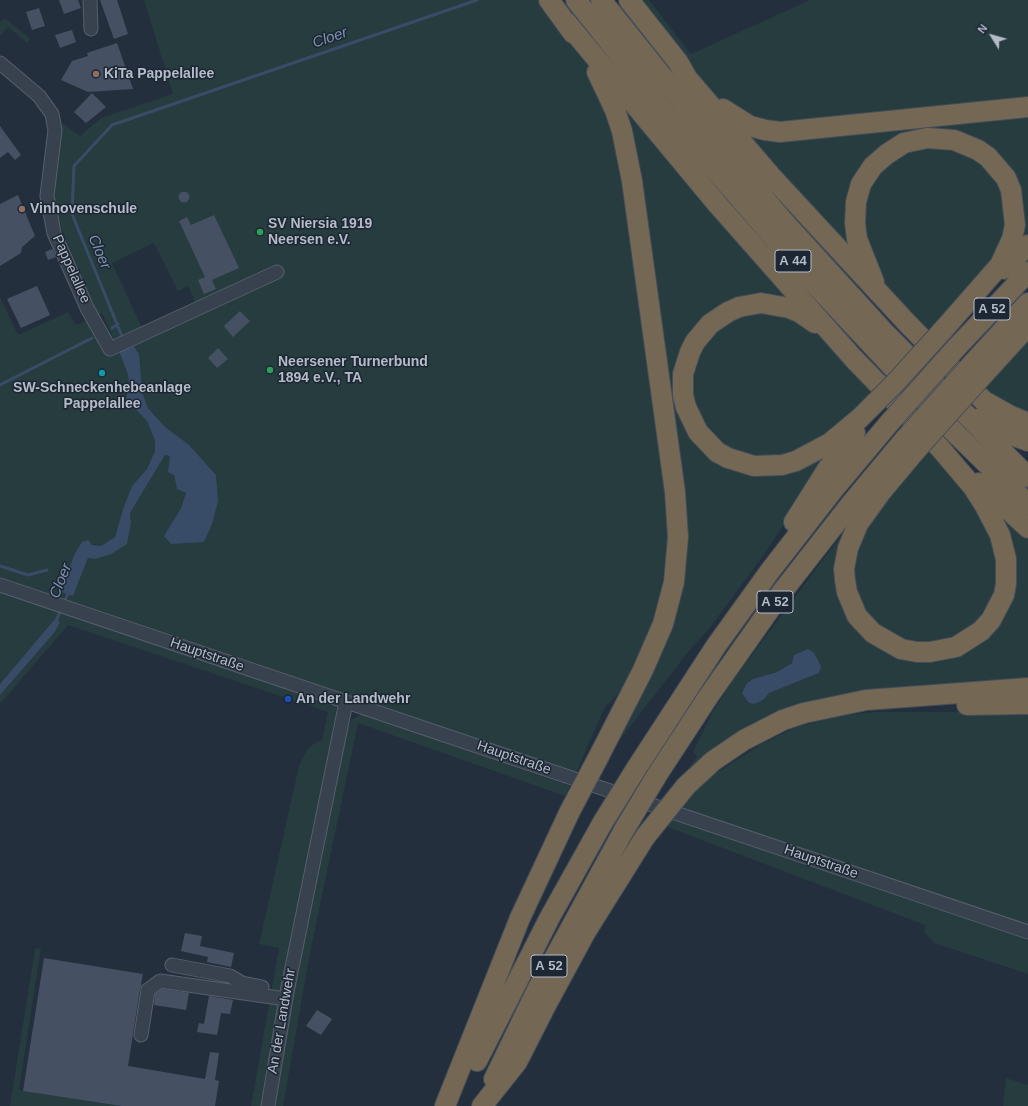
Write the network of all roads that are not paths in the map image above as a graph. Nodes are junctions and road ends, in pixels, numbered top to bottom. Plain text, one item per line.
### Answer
1 (90, 0) edge
2 (550, 0) edge
3 (576, 0) edge
4 (601, 0) edge
5 (629, 0) edge
6 (566, 22) junction
7 (91, 29) dead end
8 (678, 62) junction
9 (0, 63) edge
10 (1028, 107) edge
11 (1028, 245) edge
12 (277, 272) dead end
13 (1028, 272) edge
14 (878, 293) junction
15 (974, 297) junction
16 (1028, 303) edge
17 (1028, 326) edge
18 (853, 358) junction
19 (979, 368) junction
20 (934, 382) junction
21 (874, 407) junction
22 (1028, 423) edge
23 (1028, 441) edge
24 (911, 444) junction
25 (940, 448) junction
26 (1028, 477) edge
27 (1028, 504) edge
28 (1028, 528) edge
29 (0, 585) edge
30 (753, 594) junction
31 (1028, 688) edge
32 (346, 702) junction
33 (1028, 704) edge
34 (823, 708) junction
35 (1028, 932) edge
36 (172, 965) dead end
37 (286, 996) junction
38 (141, 1035) dead end
39 (268, 1106) edge
40 (445, 1106) edge
41 (456, 1106) edge
42 (481, 1106) edge

1 - 7 street
2 - 6 highway
3 - 27 highway, A 44
4 - 20 highway, A 44
5 - 8 highway
6 - 18 highway
6 - 40 highway, bridge
8 - 10 highway
8 - 14 highway
9 - 12 street, Pappelallee
11 - 15 highway
13 - 30 highway, A 52, bridge
14 - 15 highway
14 - 22 highway
15 - 21 highway, bridge
16 - 19 highway, A 52
17 - 19 highway
18 - 21 highway
18 - 25 highway
19 - 24 highway, bridge
20 - 23 highway
20 - 26 highway, A 44
21 - 30 highway
24 - 25 highway
24 - 42 highway, A 52, bridge
25 - 28 highway
29 - 32 street, Hauptstraße
30 - 41 highway, A 52, bridge
31 - 34 highway
32 - 35 street, Hauptstraße
32 - 37 street, An der Landwehr
33 - 34 highway
34 - 42 highway, bridge
36 - 37 street
37 - 38 street
37 - 39 street, An der Landwehr

